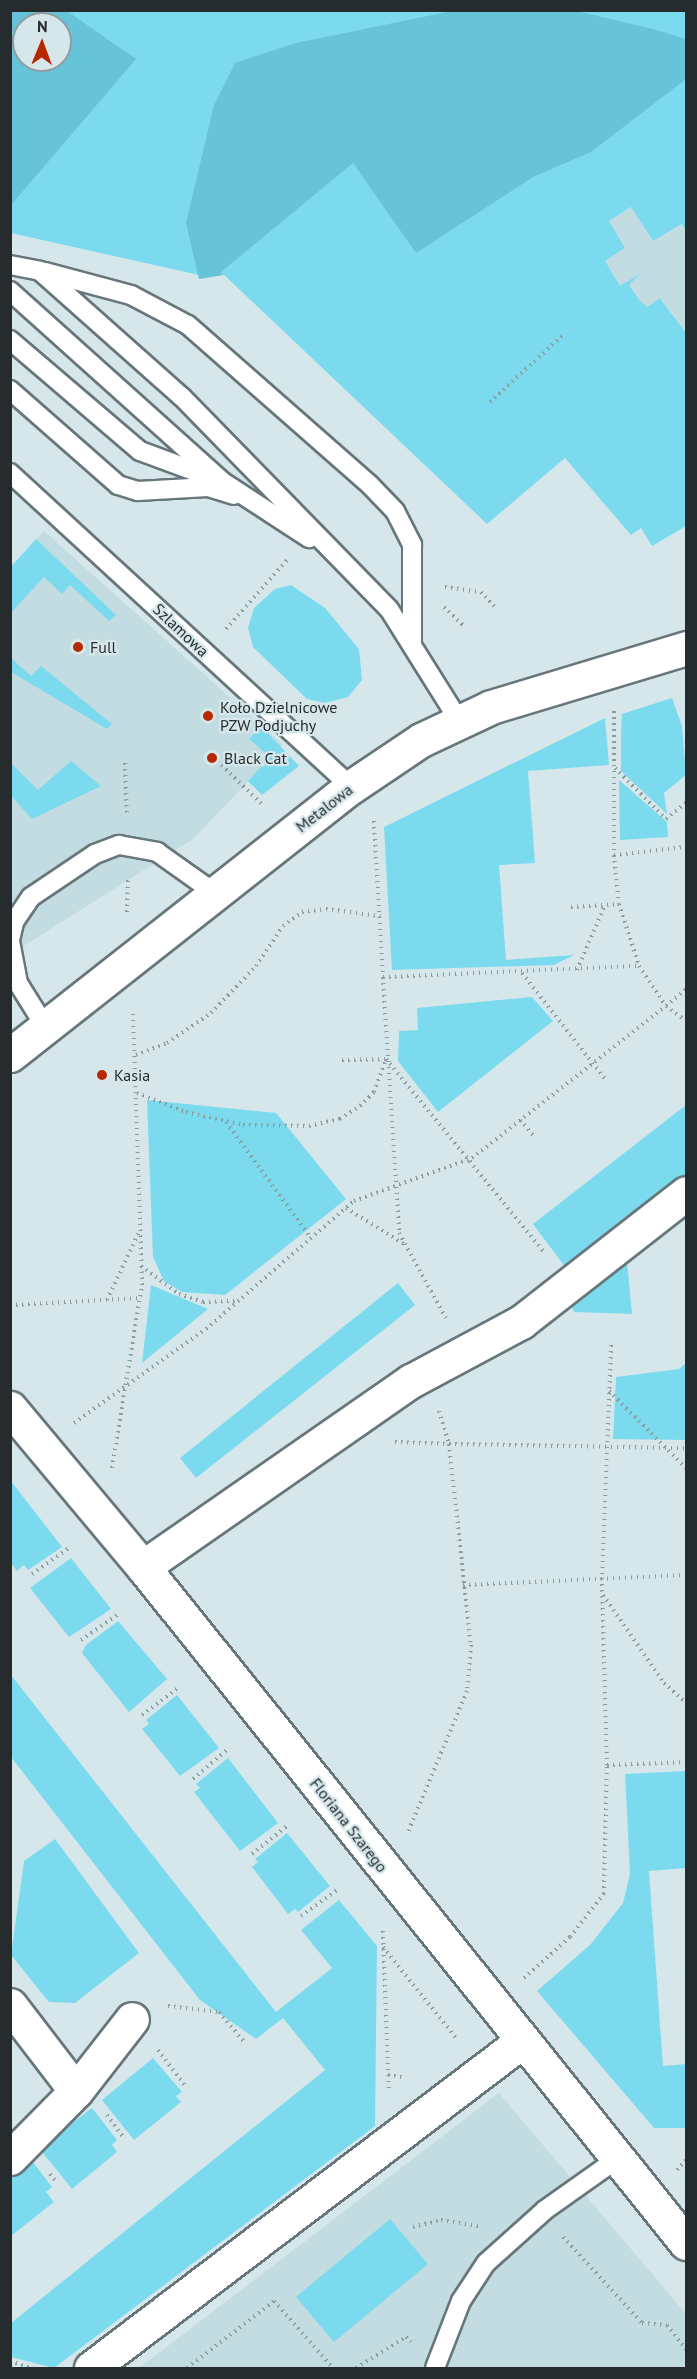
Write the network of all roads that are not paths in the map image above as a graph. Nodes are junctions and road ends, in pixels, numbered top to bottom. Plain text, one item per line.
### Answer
1 (10, 265) edge
2 (40, 271) junction
3 (10, 291) edge
4 (10, 340) edge
5 (10, 390) edge
6 (10, 473) edge
7 (223, 482) junction
8 (248, 499) junction
9 (342, 561) junction
10 (412, 642) junction
11 (687, 648) edge
12 (458, 719) junction
13 (351, 787) junction
14 (216, 894) junction
15 (10, 940) edge
16 (12, 969) edge
17 (46, 1028) junction
18 (10, 1055) edge
19 (687, 1193) edge
20 (10, 1408) edge
21 (143, 1567) junction
22 (10, 2005) edge
23 (132, 2019) road end
24 (521, 2042) junction
25 (76, 2091) junction
26 (10, 2158) edge
27 (617, 2159) junction
28 (687, 2243) edge
29 (91, 2368) edge
30 (435, 2368) edge

1 - 2 lane
2 - 9 lane
2 - 10 lane
3 - 7 lane
4 - 7 lane
5 - 8 lane
6 - 13 lane, Szlamowa
7 - 8 lane
8 - 9 lane
9 - 10 lane
10 - 12 lane
11 - 12 street, Metalowa
12 - 13 street, Metalowa
13 - 14 street, Metalowa
14 - 15 lane
14 - 17 street, Metalowa
15 - 16 lane
16 - 17 lane
17 - 18 street, Metalowa
19 - 21 street
20 - 21 street, Floriana Szarego
21 - 24 street, Floriana Szarego
22 - 25 street
23 - 25 street
24 - 27 street, Floriana Szarego
24 - 29 street
25 - 26 street
27 - 28 street, Floriana Szarego
27 - 30 lane

